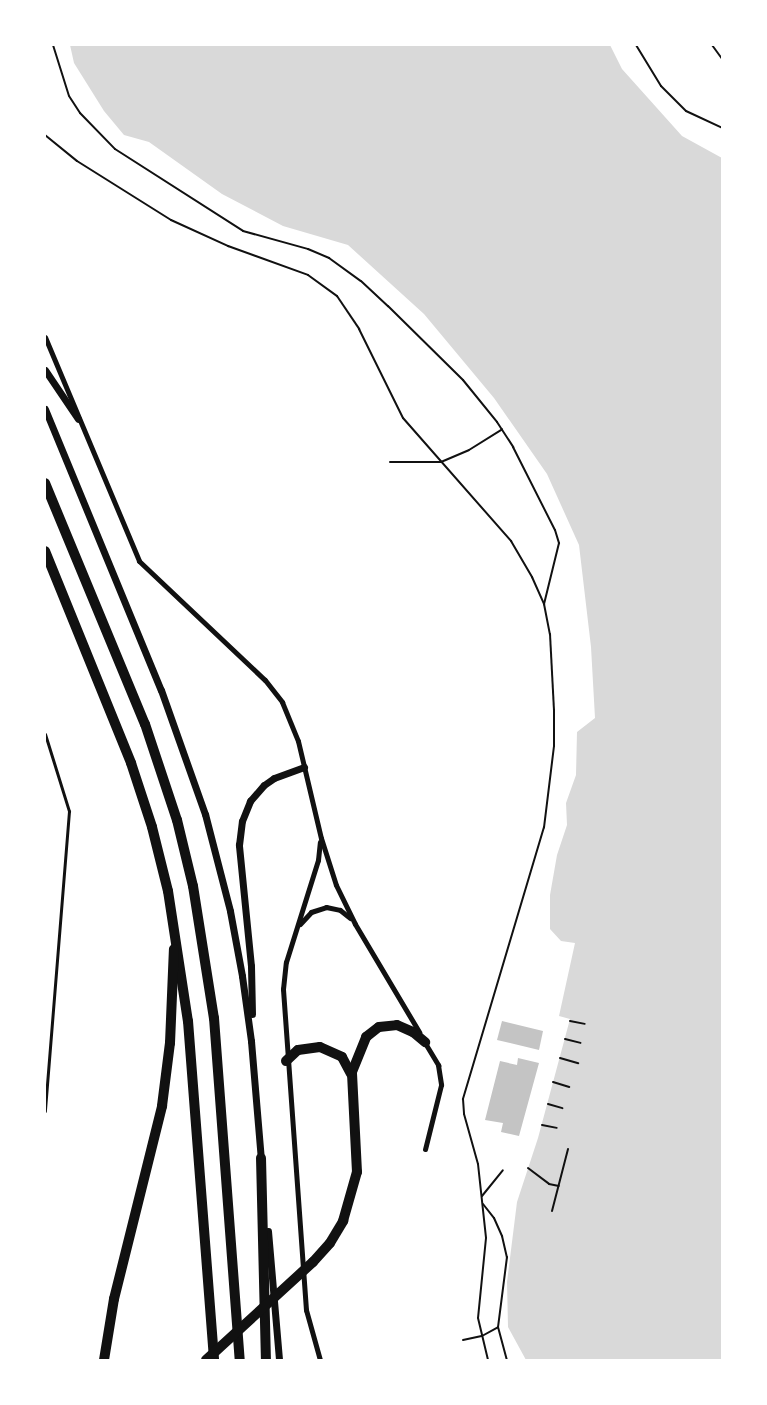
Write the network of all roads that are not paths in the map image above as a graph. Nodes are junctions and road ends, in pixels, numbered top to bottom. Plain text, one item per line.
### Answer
1 (45, 336) edge
2 (45, 370) edge
3 (45, 409) edge
4 (78, 419) junction
5 (45, 483) edge
6 (45, 551) edge
7 (45, 734) edge
8 (304, 767) junction
9 (321, 838) junction
10 (174, 924) junction
11 (355, 924) junction
12 (297, 929) junction
13 (251, 1041) junction
14 (424, 1042) junction
15 (286, 1061) junction
16 (352, 1081) junction
17 (45, 1111) edge
18 (425, 1149) dead end
19 (261, 1158) junction
20 (104, 1360) edge
21 (206, 1360) edge
22 (214, 1360) edge
23 (240, 1360) edge
24 (266, 1360) edge
25 (279, 1360) edge
26 (320, 1360) edge

1 - 4 street
2 - 4 street
3 - 13 street
4 - 8 street
5 - 23 highway
6 - 10 highway
7 - 17 lane
8 - 9 street
8 - 13 street
9 - 11 street
9 - 12 street
10 - 20 highway
10 - 22 highway
11 - 12 street
11 - 14 street
12 - 15 street
13 - 19 street
14 - 16 highway
14 - 18 street
15 - 16 highway
15 - 26 street
16 - 21 highway
19 - 24 highway
19 - 25 street

